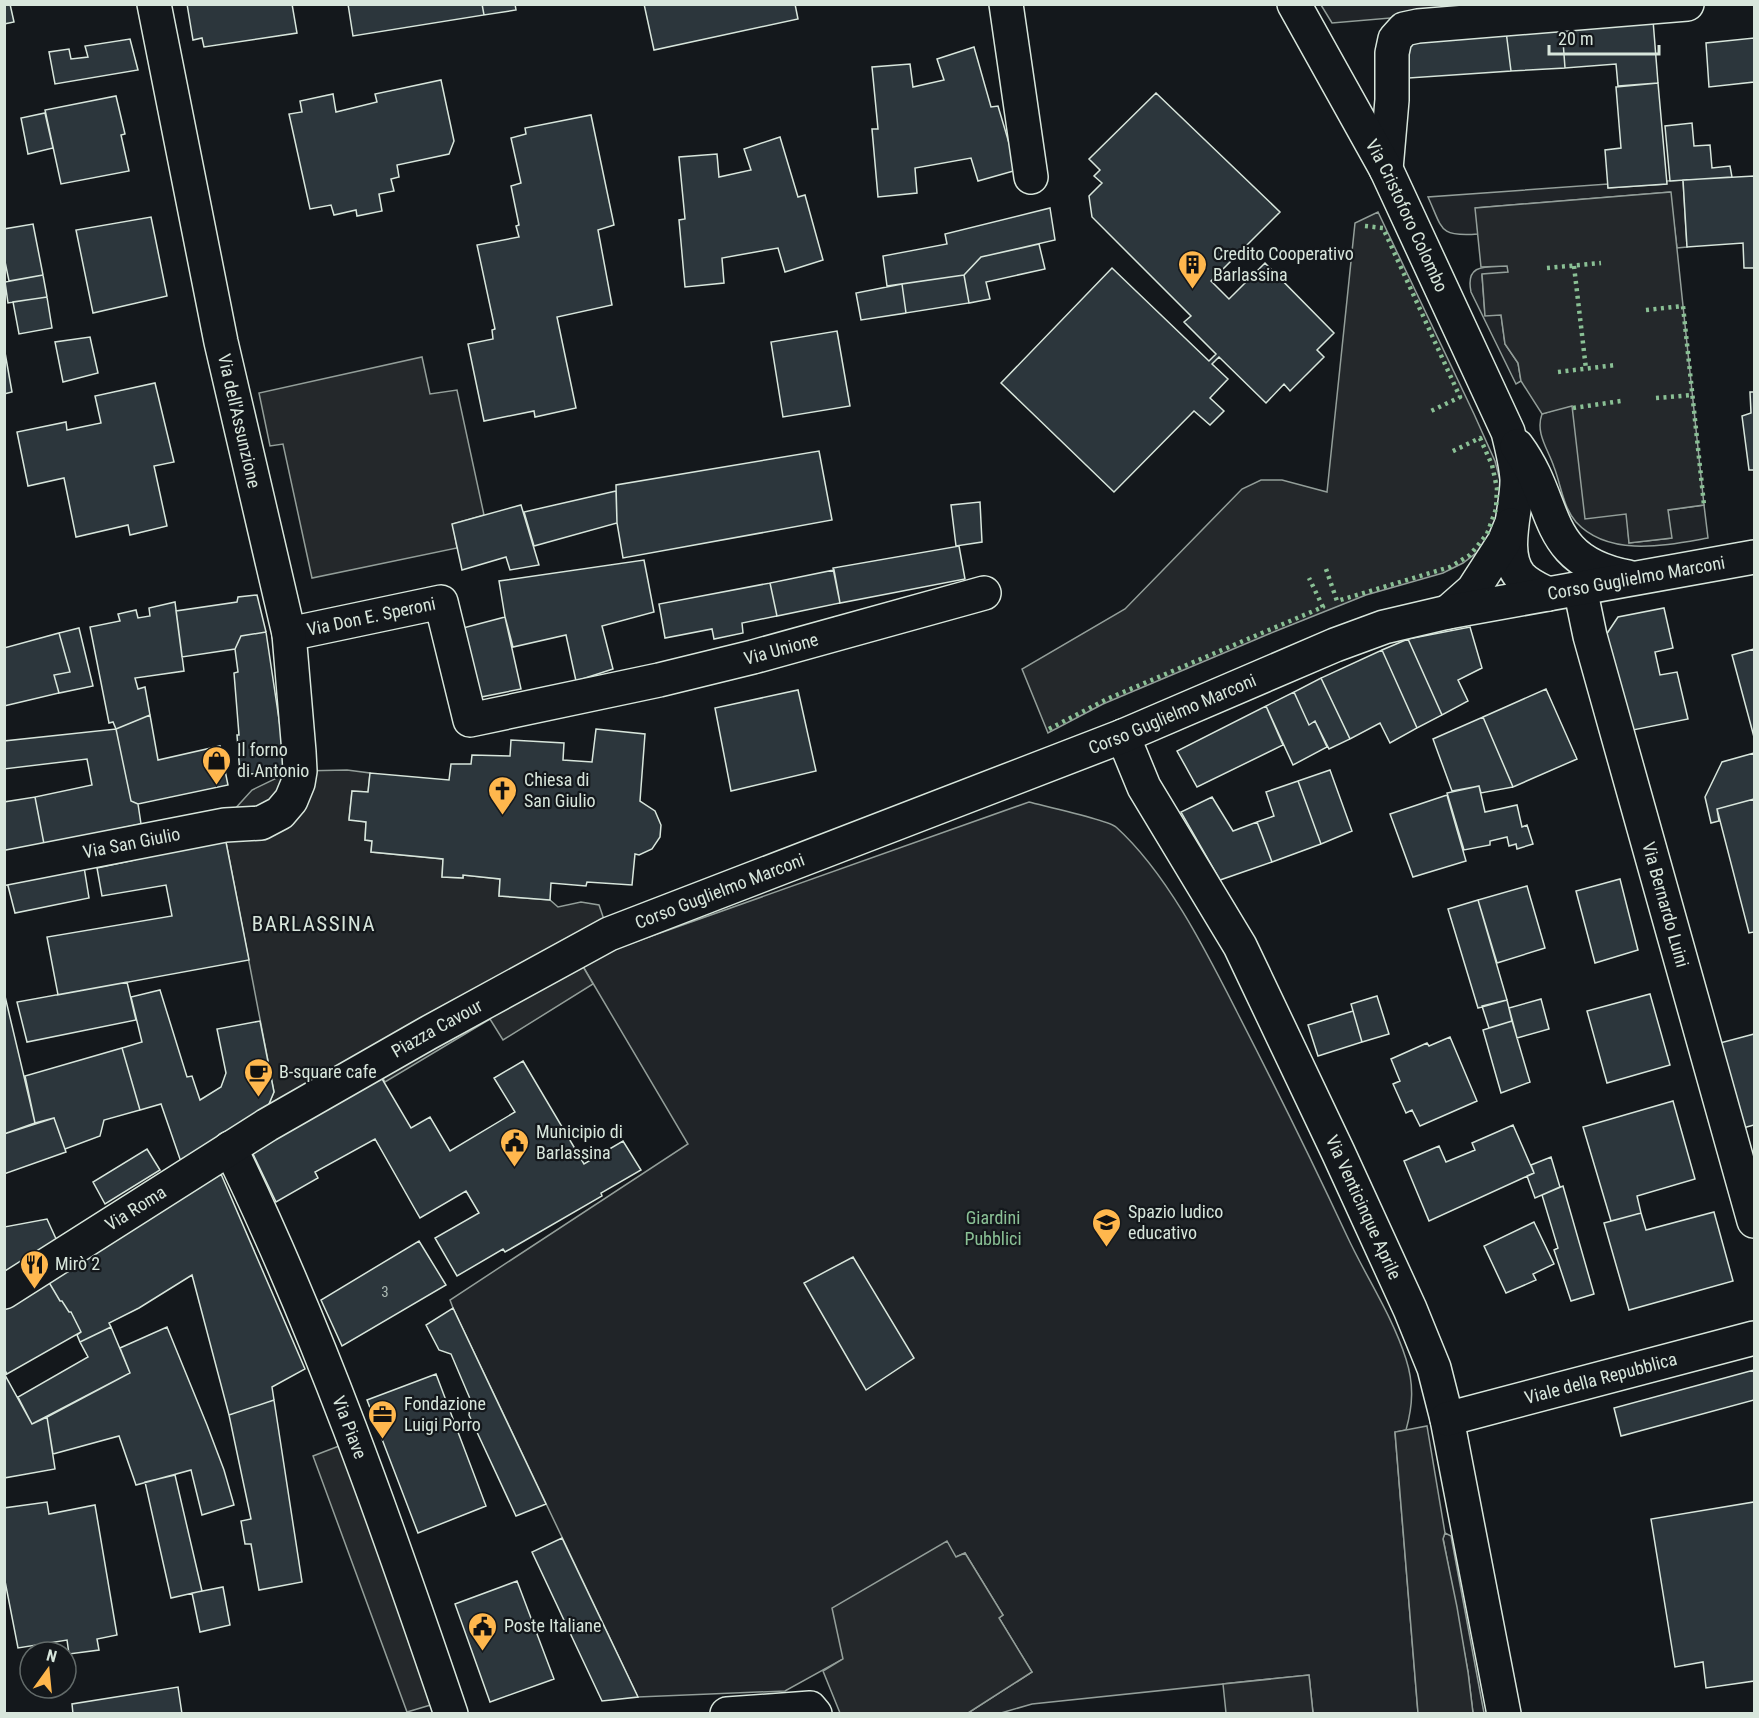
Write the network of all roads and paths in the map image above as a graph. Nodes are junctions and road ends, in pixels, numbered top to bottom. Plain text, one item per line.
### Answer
1 (154, 4) edge
2 (1006, 4) edge
3 (1294, 4) edge
4 (1686, 4) edge
5 (1386, 169) junction
6 (1031, 177) dead end
7 (1508, 432) junction
8 (1552, 520) junction
9 (1512, 521) junction
10 (1755, 557) edge
11 (1634, 578) junction
12 (1580, 588) junction
13 (984, 593) dead end
14 (1538, 593) junction
15 (1448, 612) junction
16 (289, 634) junction
17 (576, 698) joint
18 (1123, 736) junction
19 (261, 823) joint
20 (4, 868) edge
21 (609, 934) joint
22 (267, 1125) joint
23 (230, 1149) junction
24 (1755, 1221) edge
25 (4, 1292) edge
26 (1755, 1338) edge
27 (1447, 1419) junction
28 (812, 1711) edge
29 (452, 1713) edge
30 (727, 1713) edge
31 (1504, 1713) edge

1 - 16 street, Via dell'Assunzione
2 - 6 street
3 - 5 street, Via Cristoforo Colombo
4 - 5 street
5 - 7 street, Via Cristoforo Colombo
7 - 8 street, Via Cristoforo Colombo
7 - 9 street, Via Cristoforo Colombo
8 - 11 street, Via Cristoforo Colombo
8 - 14 street, Via Cristoforo Colombo
9 - 14 street, Via Cristoforo Colombo
9 - 15 street, Via Cristoforo Colombo
10 - 11 street, Corso Guglielmo Marconi
11 - 12 street, Corso Guglielmo Marconi
12 - 14 street, Corso Guglielmo Marconi
12 - 24 street, Via Bernardo Luini
13 - 17 street, Via Unione
14 - 15 street, Corso Guglielmo Marconi
15 - 18 street, Corso Guglielmo Marconi
16 - 17 street, Via Don E. Speroni
16 - 19 street, Via dell'Assunzione
18 - 21 street, Corso Guglielmo Marconi
18 - 27 street, Via Venticinque Aprile
19 - 20 street, Via San Giulio
21 - 22 street, Piazza Cavour
22 - 23 street, Via Roma
23 - 25 street, Via Roma
23 - 29 street, Via Piave
26 - 27 street, Viale della Repubblica
27 - 31 street, Via Venticinque Aprile
28 - 30 street

